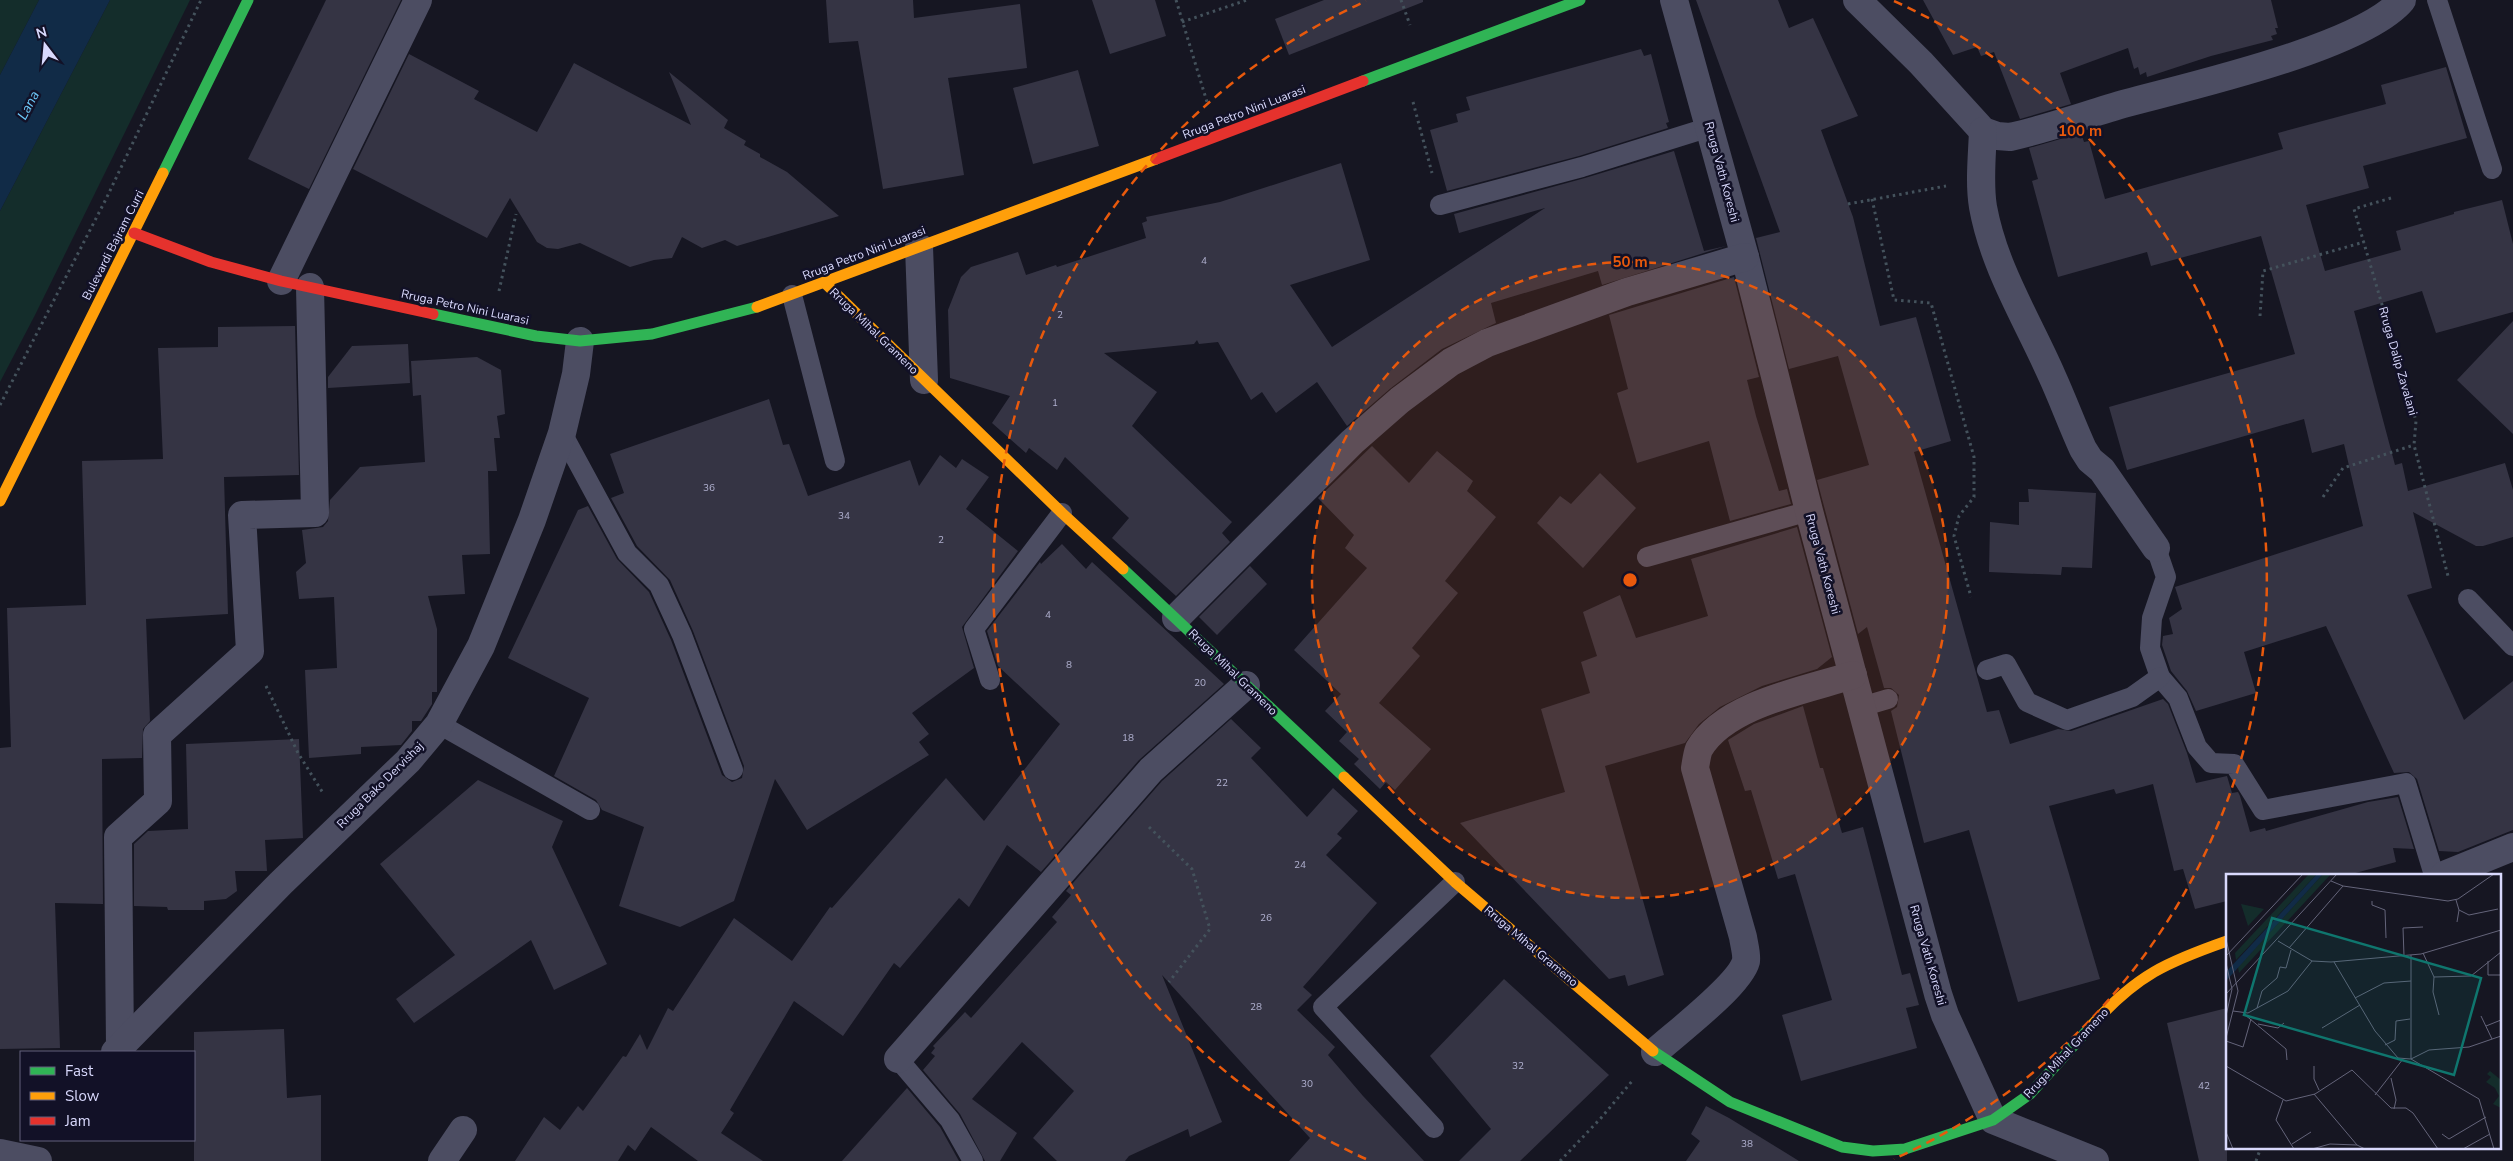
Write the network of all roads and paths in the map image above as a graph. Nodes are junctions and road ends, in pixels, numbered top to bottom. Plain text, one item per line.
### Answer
1 (201, 0) edge
2 (248, 0) edge
3 (418, 0) edge
4 (1176, 0) edge
5 (1247, 0) edge
6 (1579, 0) edge
7 (1674, 0) edge
8 (1857, 0) edge
9 (2402, 0) edge
10 (2437, 0) edge
11 (1182, 22) junction
12 (1403, 66) junction
13 (1710, 127) junction
14 (1983, 131) junction
15 (1217, 137) junction
16 (2492, 169) dead end
17 (1982, 180) junction
18 (2391, 198) dead end
19 (1872, 199) junction
20 (1848, 204) dead end
21 (1440, 206) joint
22 (516, 214) dead end
23 (134, 233) junction
24 (2364, 242) junction
25 (919, 247) junction
26 (1745, 257) junction
27 (501, 277) dead end
28 (281, 281) junction
29 (824, 283) junction
30 (310, 287) junction
31 (792, 295) junction
32 (2260, 316) dead end
33 (580, 341) junction
34 (924, 380) junction
35 (0, 405) edge
36 (562, 433) junction
37 (2414, 446) junction
38 (835, 461) dead end
39 (2323, 497) dead end
40 (0, 501) edge
41 (1809, 511) junction
42 (1062, 513) junction
43 (2156, 548) joint
44 (1647, 557) dead end
45 (1971, 598) dead end
46 (2468, 599) joint
47 (1176, 618) junction
48 (2513, 646) edge
49 (250, 651) junction
50 (1987, 670) dead end
51 (1853, 675) junction
52 (2160, 677) junction
53 (990, 680) dead end
54 (1246, 685) junction
55 (1888, 699) dead end
56 (1861, 708) junction
57 (440, 724) junction
58 (733, 770) dead end
59 (1123, 802) junction
60 (590, 810) dead end
61 (342, 823) junction
62 (2513, 847) edge
63 (2434, 874) edge
64 (2446, 874) edge
65 (1455, 882) junction
66 (2226, 942) edge
67 (1169, 982) dead end
68 (118, 1050) edge
69 (1655, 1052) junction
70 (898, 1059) joint
71 (1612, 1106) dead end
72 (1994, 1120) junction
73 (1434, 1128) dead end
74 (463, 1130) dead end
75 (22, 1141) edge
76 (2261, 1148) edge
77 (0, 1151) edge
78 (1904, 1155) edge
79 (38, 1161) edge
80 (442, 1161) edge
81 (974, 1161) edge
82 (1560, 1161) edge
83 (2095, 1161) edge
84 (2256, 1161) edge

1 - 35 path
2 - 23 street, Bulevardi Bajram Curri
3 - 28 street
4 - 11 path
5 - 11 path
6 - 12 street, Rruga Petro Nini Luarasi
7 - 13 street, Rruga Vath Koreshi
8 - 14 street
9 - 14 street
10 - 16 lane
11 - 15 path
12 - 15 street, Rruga Petro Nini Luarasi
12 - 21 path
13 - 21 lane
13 - 26 street, Rruga Vath Koreshi
14 - 17 street
15 - 25 street, Rruga Petro Nini Luarasi
17 - 19 path
17 - 43 street
18 - 24 path, Rruga Dalip Zavalani
19 - 20 path
19 - 45 path
22 - 27 path
23 - 28 street, Rruga Petro Nini Luarasi
23 - 40 street, Bulevardi Bajram Curri
24 - 32 path
24 - 37 path, Rruga Dalip Zavalani
25 - 29 street, Rruga Petro Nini Luarasi
25 - 34 street, Rruga Mihal Grameno
26 - 41 street, Rruga Vath Koreshi
26 - 47 street
28 - 30 street, Rruga Petro Nini Luarasi
29 - 31 street, Rruga Petro Nini Luarasi
29 - 34 street, Rruga Mihal Grameno
30 - 33 street, Rruga Petro Nini Luarasi
30 - 49 street
31 - 33 street, Rruga Petro Nini Luarasi
31 - 38 lane
33 - 36 street, Rruga Bako Dervishaj
34 - 42 street, Rruga Mihal Grameno
36 - 57 street, Rruga Bako Dervishaj
36 - 58 lane
37 - 39 path
37 - 46 path, Rruga Dalip Zavalani
41 - 44 lane
41 - 51 street, Rruga Vath Koreshi
42 - 47 street, Rruga Mihal Grameno
42 - 53 lane
43 - 52 lane
46 - 48 lane
47 - 54 street, Rruga Mihal Grameno
49 - 61 path
49 - 68 street
50 - 52 lane
51 - 56 street, Rruga Vath Koreshi
51 - 69 street
52 - 63 lane
54 - 59 street
54 - 65 street, Rruga Mihal Grameno
55 - 56 lane
56 - 72 street, Rruga Vath Koreshi
57 - 60 lane
57 - 61 street, Rruga Bako Dervishaj
59 - 67 path
59 - 70 street
61 - 68 street, Rruga Bako Dervishaj
62 - 64 street
65 - 69 street, Rruga Mihal Grameno
65 - 73 lane
66 - 72 street, Rruga Mihal Grameno
69 - 78 street, Rruga Mihal Grameno
70 - 81 lane
71 - 82 path
72 - 78 street, Rruga Mihal Grameno
72 - 83 street
74 - 80 street
75 - 77 street
76 - 84 path
77 - 79 street

